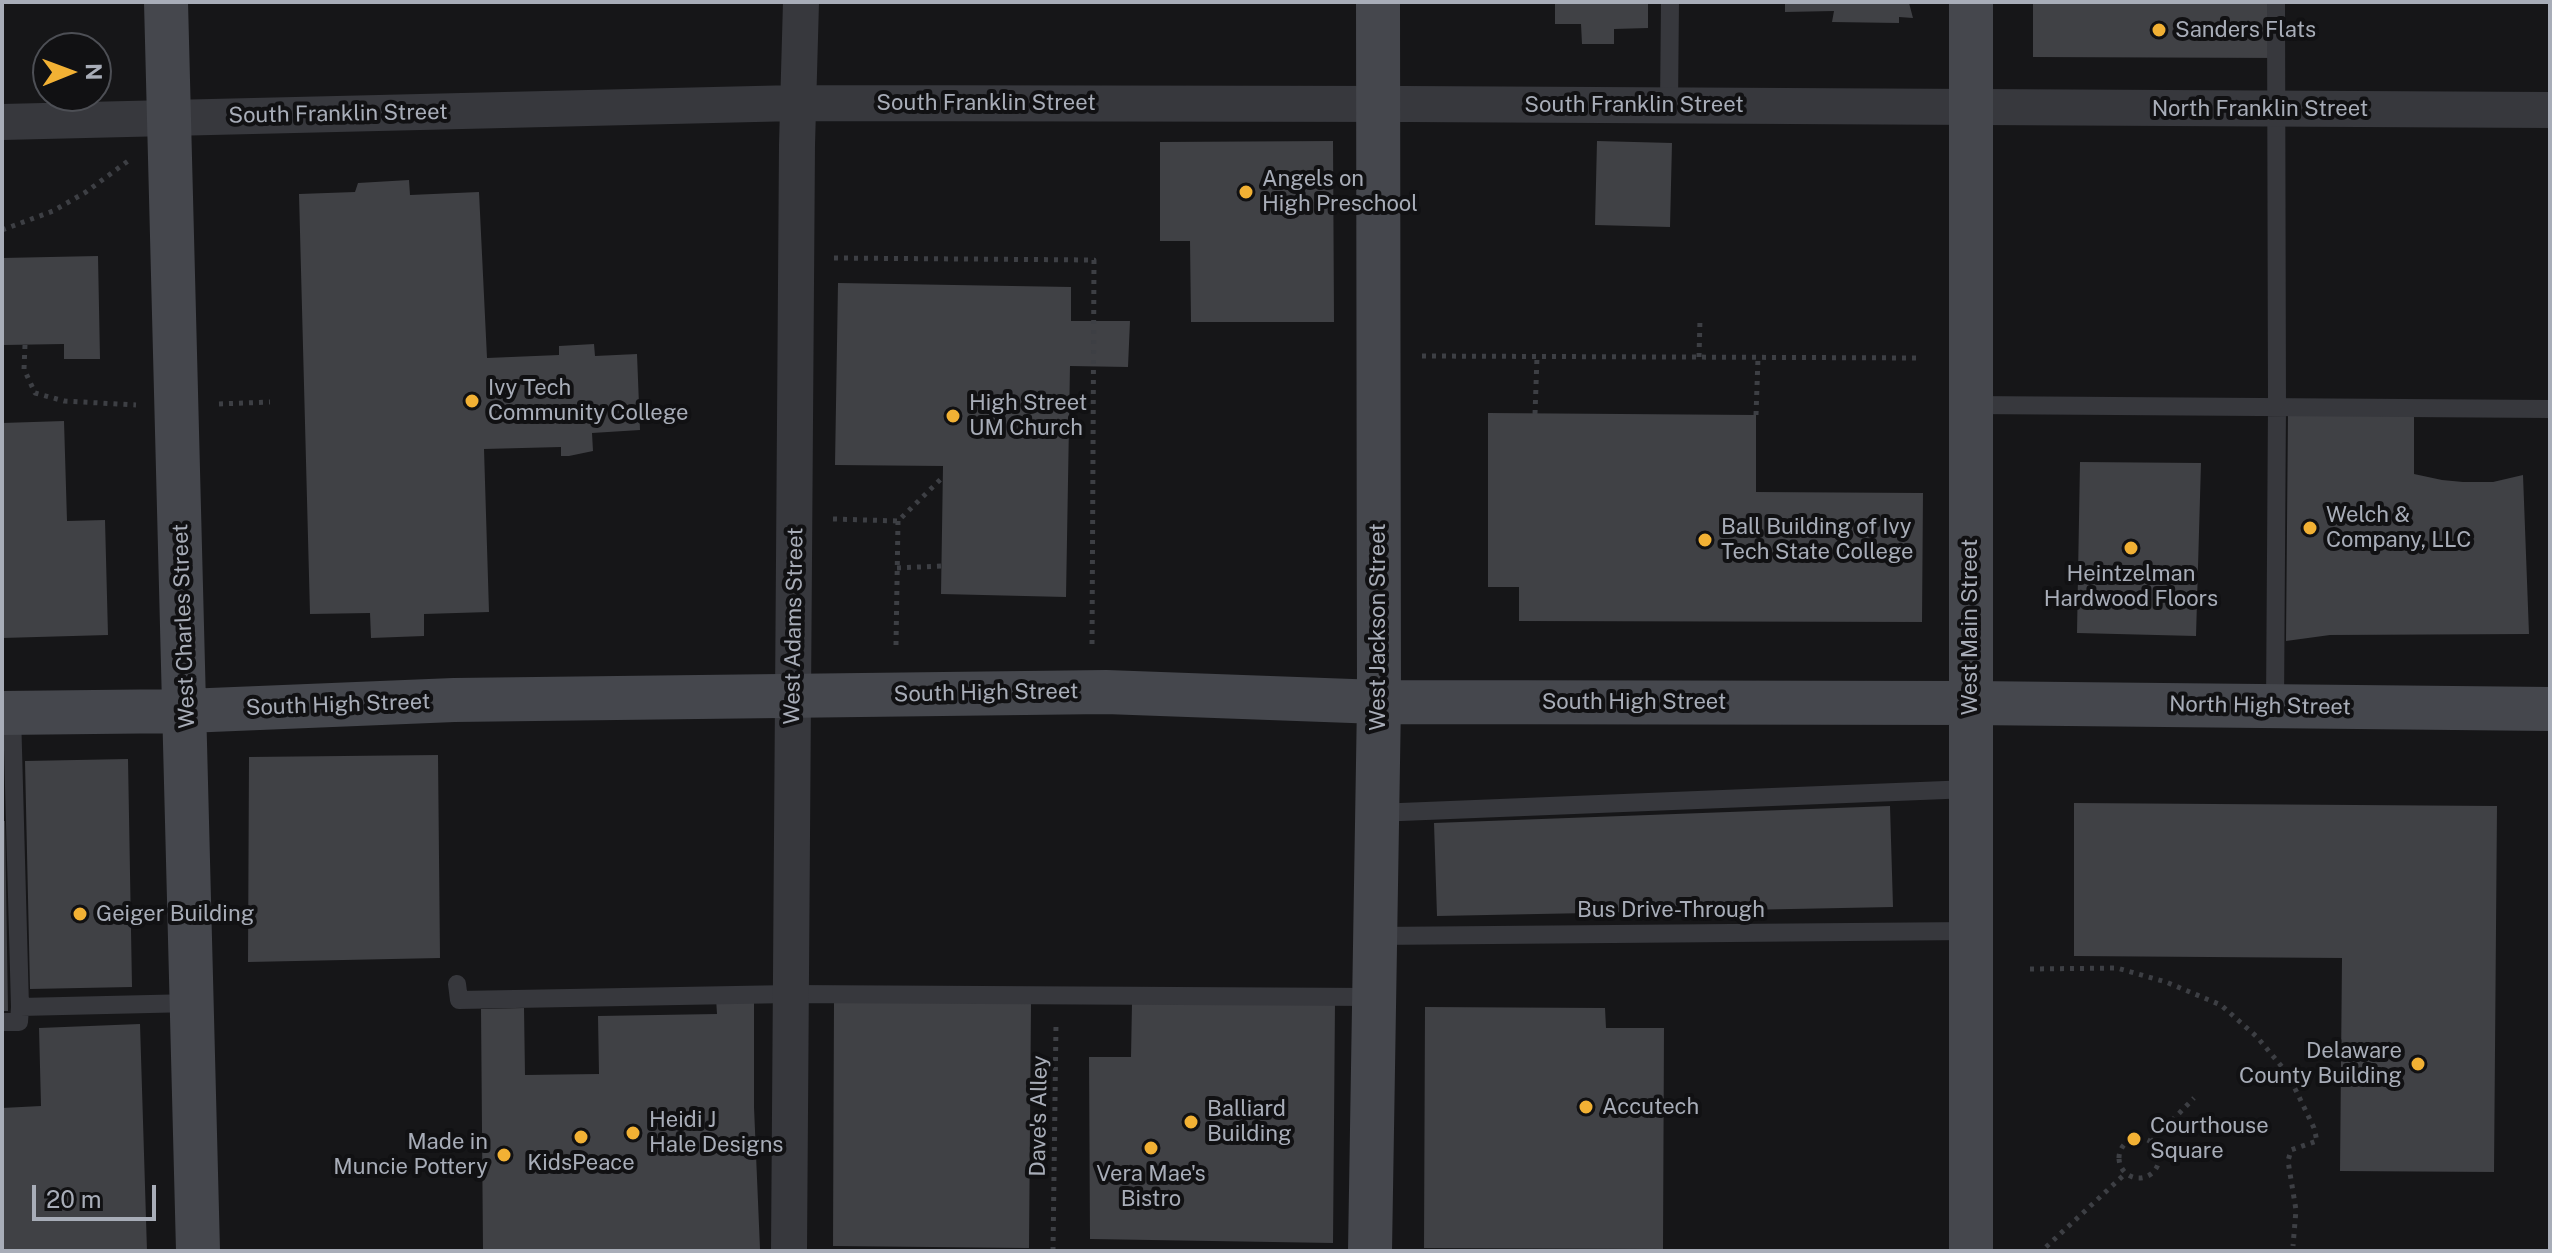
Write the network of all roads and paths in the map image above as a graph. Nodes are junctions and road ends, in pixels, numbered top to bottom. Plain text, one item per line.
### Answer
1 (166, 2) edge
2 (801, 2) edge
3 (1378, 2) edge
4 (1670, 2) edge
5 (1971, 2) edge
6 (2276, 2) edge
7 (797, 103) junction
8 (1377, 104) junction
9 (1669, 105) junction
10 (1970, 108) junction
11 (2276, 110) junction
12 (2550, 110) edge
13 (169, 119) junction
14 (2, 122) edge
15 (135, 155) dead end
16 (2, 230) edge
17 (834, 258) dead end
18 (1700, 319) dead end
19 (25, 345) dead end
20 (1414, 356) dead end
21 (1537, 357) junction
22 (1699, 357) junction
23 (1758, 358) junction
24 (1921, 358) dead end
25 (270, 402) dead end
26 (211, 404) dead end
27 (1970, 405) junction
28 (2277, 405) junction
29 (141, 406) dead end
30 (2550, 409) edge
31 (1535, 414) dead end
32 (1756, 415) dead end
33 (943, 477) dead end
34 (830, 519) dead end
35 (898, 521) junction
36 (941, 566) dead end
37 (897, 568) junction
38 (896, 645) dead end
39 (1092, 647) dead end
40 (794, 695) junction
41 (1379, 702) junction
42 (1971, 703) junction
43 (2275, 707) junction
44 (2550, 709) edge
45 (186, 711) junction
46 (7, 713) edge
47 (1970, 789) junction
48 (1376, 813) junction
49 (1970, 931) junction
50 (1374, 936) junction
51 (2030, 969) dead end
52 (457, 984) dead end
53 (790, 994) junction
54 (1057, 994) junction
55 (1373, 997) junction
56 (193, 1003) junction
57 (20, 1007) junction
58 (2, 1022) edge
59 (2194, 1098) dead end
60 (2151, 1142) junction
61 (2126, 1173) junction
62 (2293, 1246) dead end
63 (2046, 1247) dead end
64 (198, 1251) edge
65 (789, 1251) edge
66 (1053, 1251) edge
67 (1370, 1251) edge
68 (1971, 1251) edge

1 - 13 main road, West Charles Street
2 - 7 street, West Adams Street
3 - 8 main road, West Jackson Street
4 - 9 lane
5 - 10 main road, West Main Street
6 - 11 lane
7 - 8 street, South Franklin Street
7 - 13 street, South Franklin Street
7 - 40 street, West Adams Street
8 - 9 street, South Franklin Street
8 - 41 main road, West Jackson Street
9 - 10 street, South Franklin Street
10 - 11 street, North Franklin Street
10 - 27 main road, West Main Street
11 - 12 street, North Franklin Street
11 - 28 lane
13 - 14 street, South Franklin Street
13 - 45 main road, West Charles Street
15 - 16 path
17 - 39 path
18 - 22 path
19 - 29 path
20 - 21 path
21 - 22 path
21 - 31 path
22 - 23 path
23 - 24 path
23 - 32 path
25 - 26 path
27 - 28 lane
27 - 42 main road, West Main Street
28 - 30 lane
28 - 43 lane
33 - 35 path
34 - 35 path
35 - 37 path
36 - 37 path
37 - 38 path
40 - 41 main road, South High Street
40 - 45 main road, South High Street
40 - 53 street, West Adams Street
41 - 42 main road, South High Street
41 - 48 main road, West Jackson Street
42 - 43 main road, North High Street
42 - 47 main road, West Main Street
43 - 44 main road, North High Street
45 - 46 main road, South High Street
45 - 56 main road, West Charles Street
46 - 57 lane
47 - 48 lane
47 - 49 main road, West Main Street
48 - 50 main road, West Jackson Street
49 - 50 lane, Bus Drive-Through
49 - 68 main road, West Main Street
50 - 55 main road, West Jackson Street
51 - 62 path
52 - 53 lane
53 - 54 lane
53 - 65 street, West Adams Street
54 - 55 lane
54 - 66 path, Dave's Alley
55 - 67 main road, West Jackson Street
56 - 57 lane
56 - 64 main road, West Charles Street
57 - 58 lane
59 - 60 path
60 - 61 path
60 - 61 path
61 - 63 path

